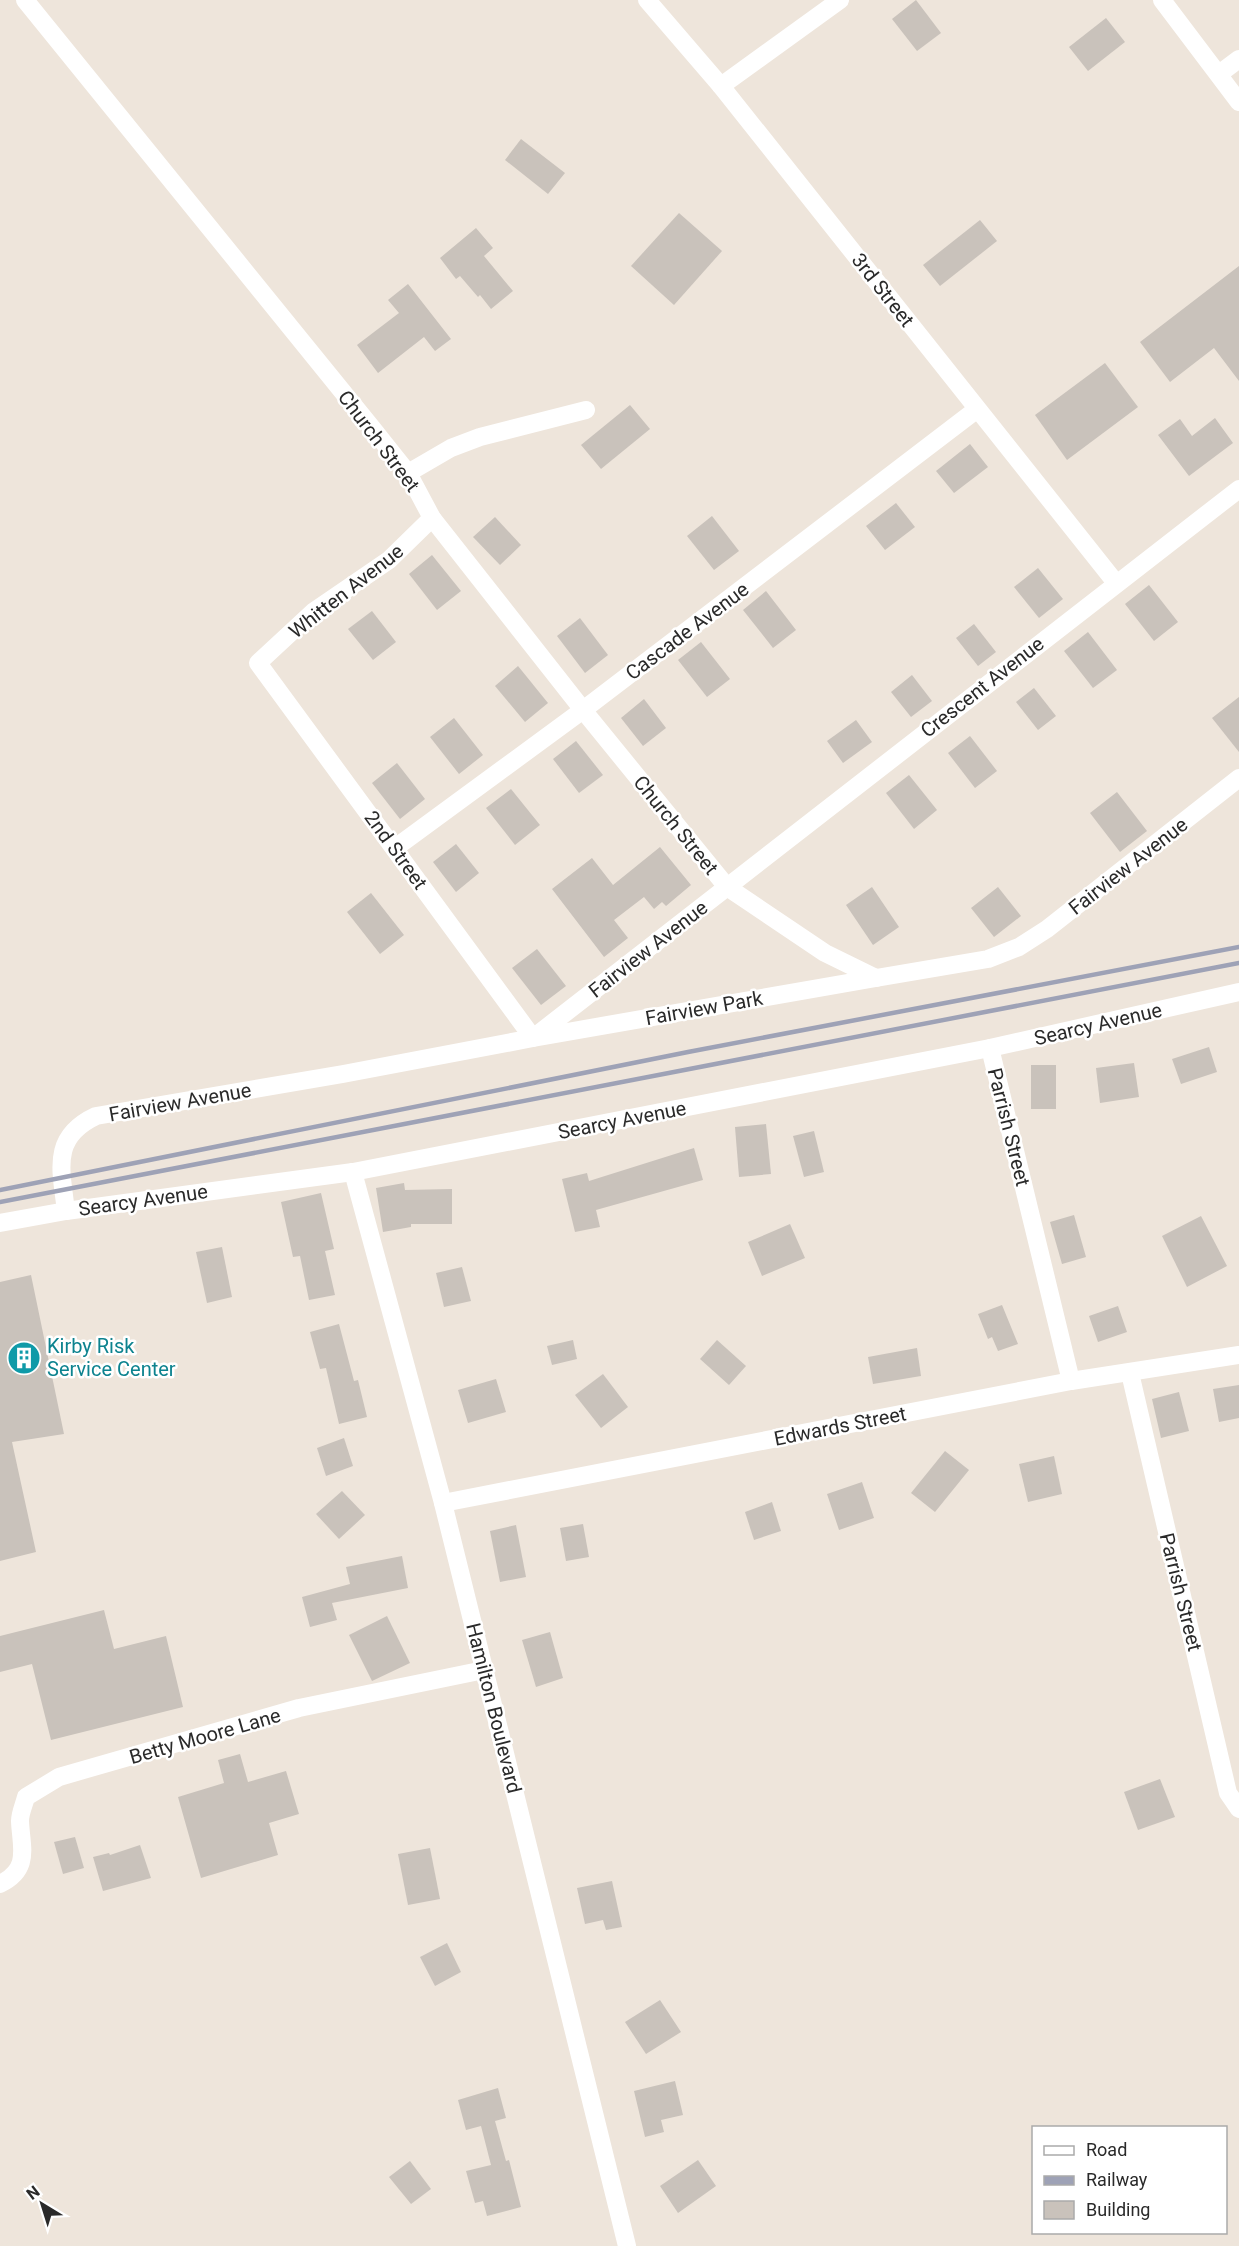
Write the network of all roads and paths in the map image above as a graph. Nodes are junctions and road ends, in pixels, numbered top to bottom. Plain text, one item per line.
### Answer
1 (25, 0) edge
2 (647, 0) edge
3 (840, 0) edge
4 (1162, 0) edge
5 (1239, 59) edge
6 (1219, 74) junction
7 (721, 86) junction
8 (1239, 102) edge
9 (976, 410) junction
10 (586, 411) dead end
11 (408, 473) junction
12 (1239, 489) edge
13 (432, 518) junction
14 (1116, 583) junction
15 (258, 663) joint
16 (583, 710) junction
17 (1239, 778) edge
18 (395, 848) junction
19 (727, 887) junction
20 (876, 978) junction
21 (1239, 992) edge
22 (533, 1038) junction
23 (990, 1048) junction
24 (353, 1172) junction
25 (66, 1210) junction
26 (0, 1223) edge
27 (1239, 1355) edge
28 (1130, 1373) junction
29 (1071, 1381) junction
30 (443, 1503) junction
31 (484, 1670) junction
32 (1239, 1809) edge
33 (0, 1884) edge
34 (627, 2246) edge

1 - 11 street, Church Street
2 - 7 street, 3rd Street
3 - 7 street
4 - 6 street
5 - 6 street
6 - 8 street
7 - 9 street, 3rd Street
9 - 14 street, 3rd Street
9 - 16 street, Cascade Avenue
10 - 11 street
11 - 13 street, Church Street
12 - 14 street, Crescent Avenue
13 - 15 street, Whitten Avenue
13 - 16 street, Church Street
14 - 19 street, Crescent Avenue
15 - 18 street, 2nd Street
16 - 18 street, Cascade Avenue
16 - 19 street, Church Street
17 - 20 street, Fairview Avenue
18 - 22 street, 2nd Street
19 - 20 street, Fairview Avenue
19 - 22 street, Fairview Avenue
20 - 22 street, Fairview Park
21 - 23 street, Searcy Avenue
22 - 25 street, Fairview Avenue
23 - 24 street, Searcy Avenue
23 - 29 street, Parrish Street
24 - 25 street, Searcy Avenue
24 - 30 street, Hamilton Boulevard
25 - 26 street, Searcy Avenue
27 - 28 street, Edwards Street
28 - 29 street, Edwards Street
28 - 32 street, Parrish Street
29 - 30 street, Edwards Street
30 - 31 street, Hamilton Boulevard
31 - 33 street, Betty Moore Lane
31 - 34 street, Hamilton Boulevard

